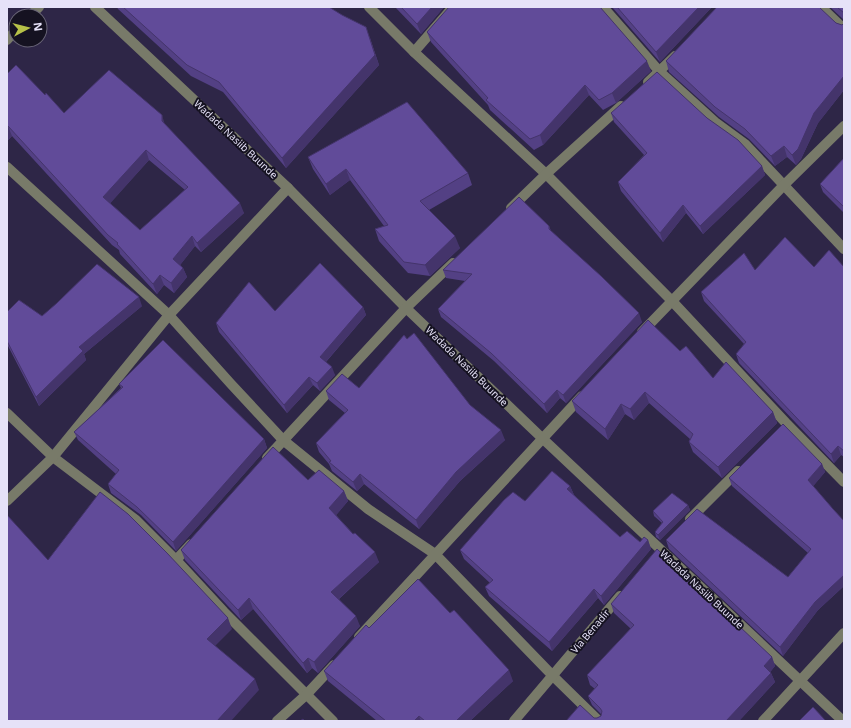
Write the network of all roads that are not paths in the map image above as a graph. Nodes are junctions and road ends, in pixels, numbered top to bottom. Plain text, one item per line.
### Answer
1 (95, 7) edge
2 (369, 7) edge
3 (453, 7) edge
4 (603, 7) edge
5 (821, 7) edge
6 (844, 29) edge
7 (680, 50) edge
8 (414, 52) junction
9 (660, 72) junction
10 (643, 87) edge
11 (632, 97) edge
12 (844, 126) edge
13 (7, 167) edge
14 (546, 174) junction
15 (784, 185) junction
16 (288, 188) junction
17 (502, 216) edge
18 (844, 249) edge
19 (462, 254) edge
20 (672, 301) junction
21 (406, 308) junction
22 (169, 314) junction
23 (634, 341) edge
24 (591, 387) edge
25 (7, 413) edge
26 (542, 438) junction
27 (283, 440) junction
28 (53, 457) junction
29 (748, 462) edge
30 (258, 468) edge
31 (844, 482) edge
32 (7, 502) edge
33 (682, 527) edge
34 (197, 537) edge
35 (435, 554) junction
36 (176, 560) junction
37 (624, 591) edge
38 (844, 633) edge
39 (355, 642) edge
40 (338, 660) edge
41 (553, 676) junction
42 (800, 680) junction
43 (306, 695) junction
44 (277, 721) edge
45 (333, 721) edge
46 (514, 721) edge
47 (599, 721) edge
48 (763, 721) edge
49 (844, 721) edge

1 - 16 street, Wadada Nasiib Buunde
2 - 8 street
3 - 8 street
4 - 9 street
5 - 6 street
7 - 9 street
8 - 14 street
9 - 10 street
9 - 15 street
11 - 14 street
12 - 15 street
13 - 22 street
14 - 17 street
14 - 20 street
15 - 18 street
15 - 20 street
16 - 21 street, Wadada Nasiib Buunde
16 - 22 street
19 - 21 street
20 - 23 street
20 - 31 street
21 - 26 street, Wadada Nasiib Buunde
21 - 27 street
22 - 27 street
22 - 28 street
24 - 26 street
25 - 28 street
26 - 35 street
26 - 42 street, Wadada Nasiib Buunde
27 - 30 street
27 - 35 street
28 - 32 street
28 - 36 street
29 - 33 street
34 - 36 street
35 - 39 street
35 - 41 street
36 - 43 street
37 - 41 street, Via Benadir
38 - 42 street
40 - 43 street
41 - 46 street, Via Benadir
41 - 47 street
42 - 48 street
42 - 49 street, Wadada Nasiib Buunde
43 - 44 street
43 - 45 street

